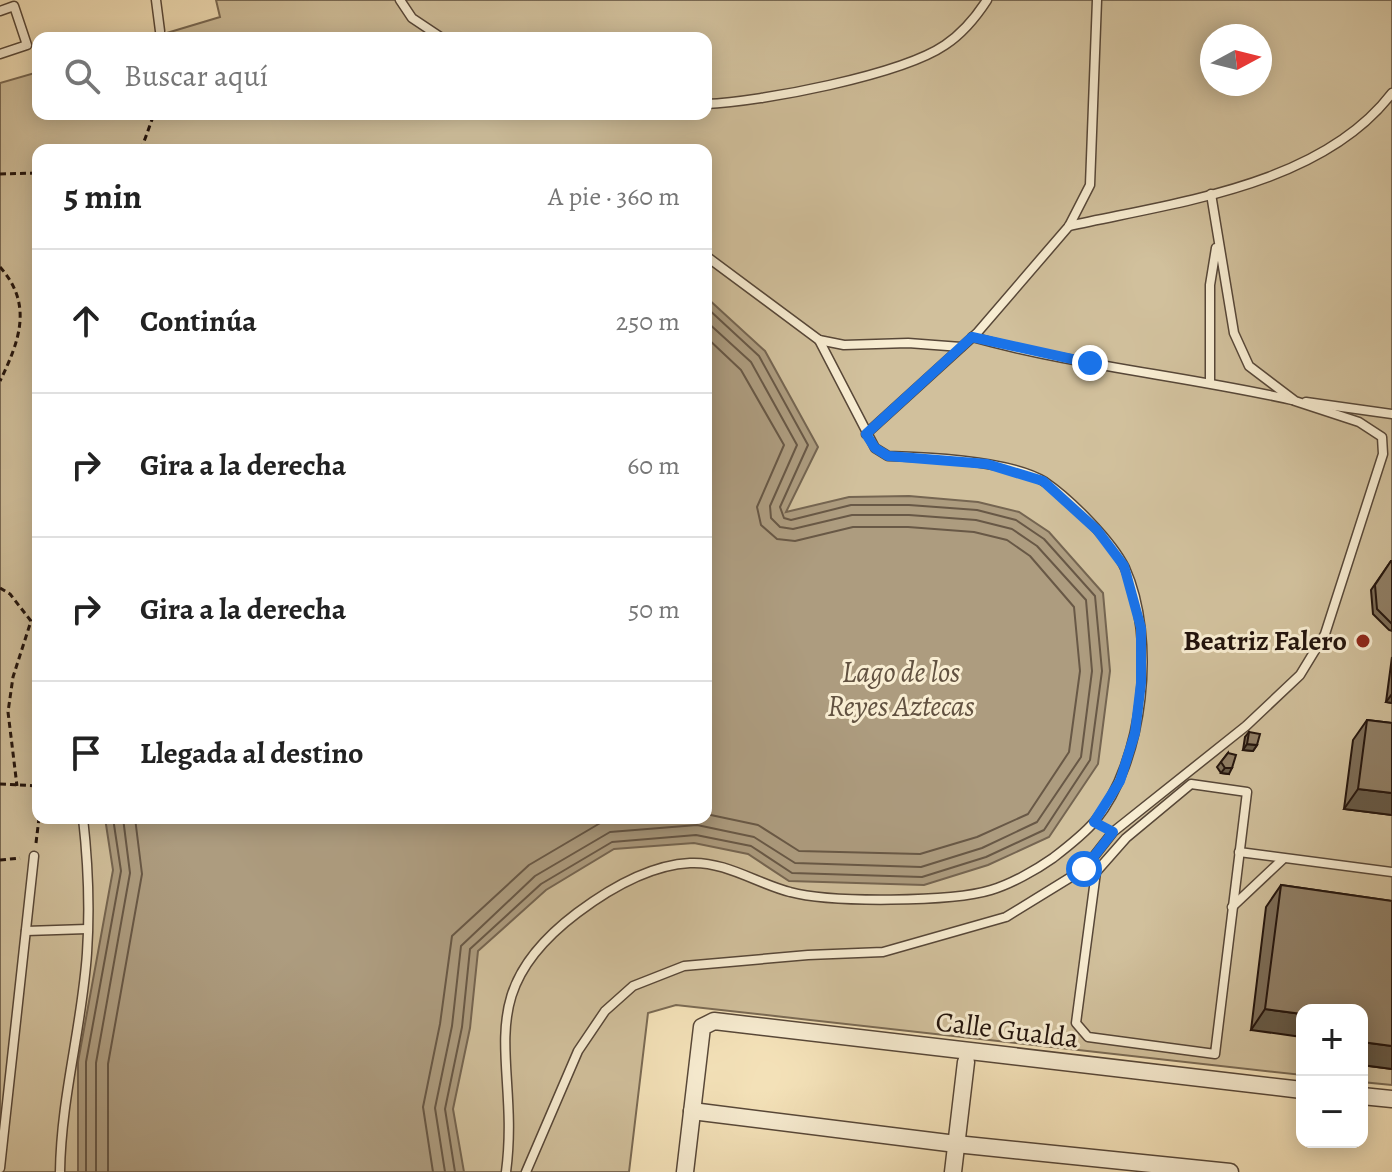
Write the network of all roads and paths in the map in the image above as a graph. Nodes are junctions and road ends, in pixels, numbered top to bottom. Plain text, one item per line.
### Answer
1 (156, 0) edge
2 (400, 0) edge
3 (987, 0) edge
4 (1097, 0) edge
5 (0, 11) edge
6 (160, 31) dead end
7 (433, 32) edge
8 (0, 54) edge
9 (1392, 93) edge
10 (712, 103) edge
11 (152, 120) edge
12 (143, 144) edge
13 (32, 173) edge
14 (0, 174) edge
15 (1211, 194) junction
16 (1069, 226) junction
17 (1218, 240) junction
18 (712, 260) edge
19 (0, 267) edge
20 (972, 337) junction
21 (819, 340) junction
22 (961, 347) junction
23 (0, 381) edge
24 (1210, 381) junction
25 (1295, 401) junction
26 (1392, 414) edge
27 (866, 434) junction
28 (0, 588) edge
29 (0, 784) edge
30 (17, 786) junction
31 (32, 786) edge
32 (1094, 822) junction
33 (38, 824) edge
34 (84, 824) edge
35 (1113, 832) junction
36 (1239, 852) junction
37 (34, 856) junction
38 (1283, 859) junction
39 (0, 860) edge
40 (1392, 872) edge
41 (1232, 907) junction
42 (87, 929) junction
43 (26, 931) junction
44 (966, 1062) dead end
45 (1296, 1089) edge
46 (1368, 1097) edge
47 (1392, 1099) edge
48 (692, 1111) junction
49 (956, 1144) junction
50 (0, 1168) edge
51 (60, 1172) edge
52 (506, 1172) edge
53 (526, 1172) edge
54 (685, 1172) edge
55 (953, 1172) edge
56 (1230, 1172) edge

1 - 6 lane
2 - 7 lane
3 - 10 lane
4 - 16 lane
5 - 8 lane
9 - 15 lane
11 - 12 path
13 - 14 path
15 - 16 lane
15 - 17 lane
16 - 20 lane
17 - 24 lane
17 - 25 lane
18 - 21 lane
19 - 23 path
20 - 22 lane
20 - 24 lane
21 - 22 lane
21 - 27 lane
22 - 27 lane
24 - 25 lane
25 - 26 lane
25 - 35 lane
27 - 32 lane
28 - 30 path
29 - 30 path
30 - 31 path
32 - 35 lane
32 - 52 lane
33 - 37 path
34 - 42 lane
35 - 53 lane
36 - 38 lane
36 - 41 lane
36 - 41 lane
37 - 39 path
37 - 43 lane
38 - 40 lane
38 - 41 lane
42 - 43 lane
42 - 51 lane
43 - 50 lane
44 - 49 street
45 - 48 street, Calle Gualda
46 - 47 street
48 - 49 street
48 - 54 street
49 - 55 street
49 - 56 street

